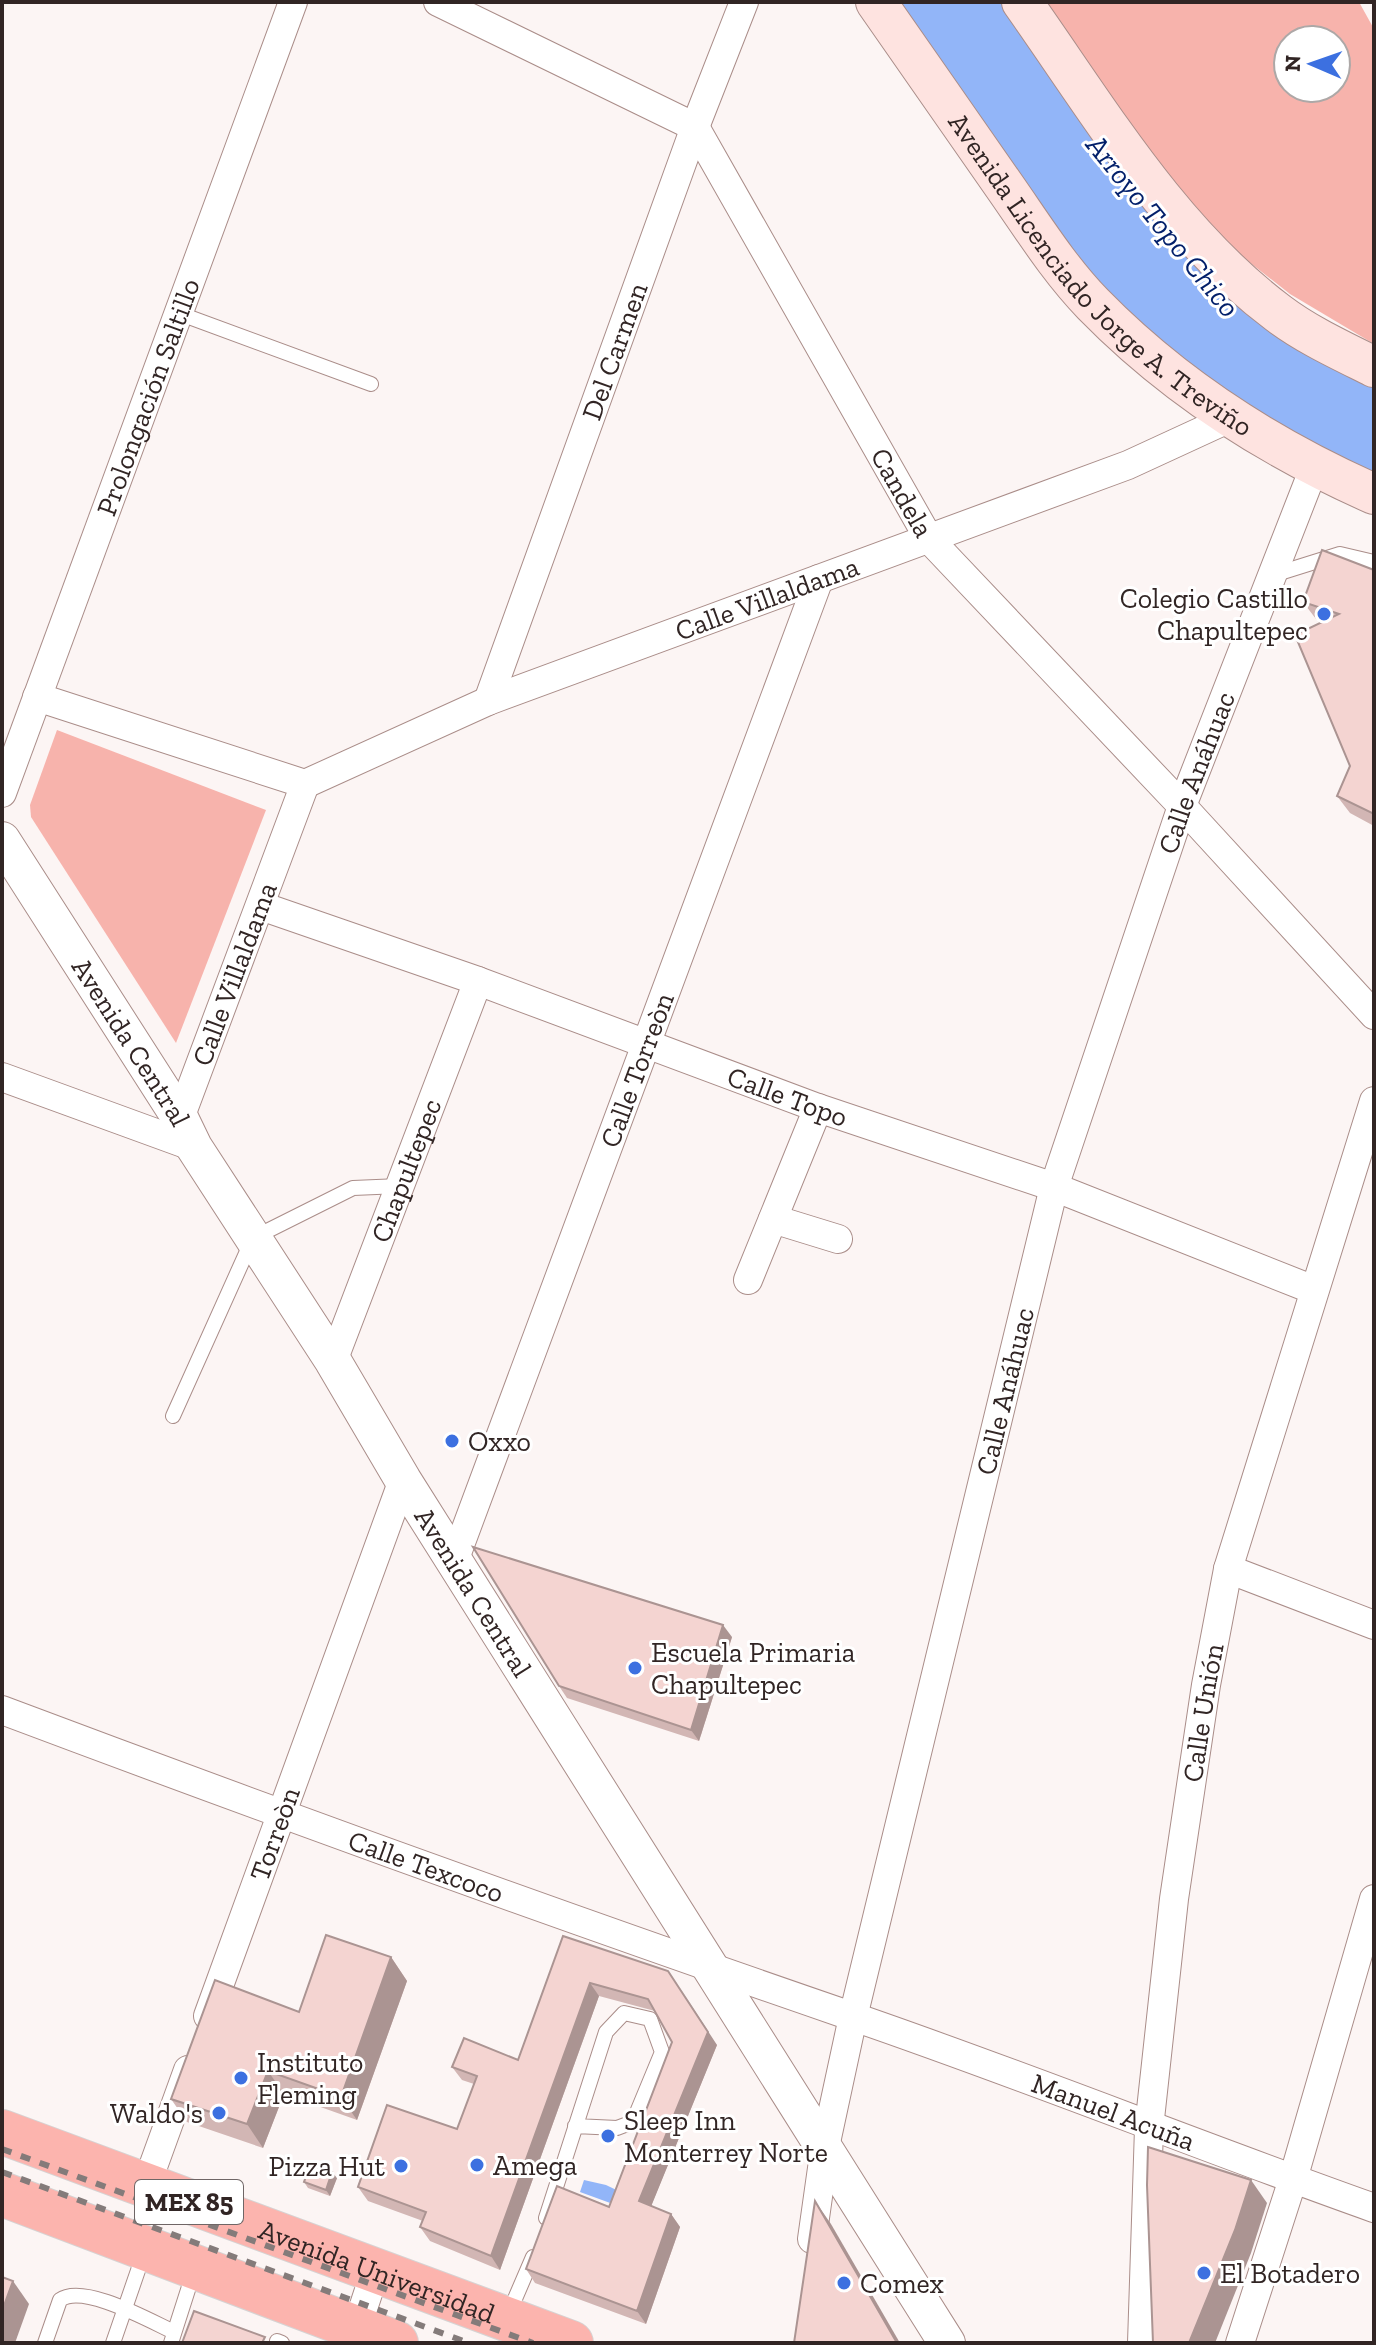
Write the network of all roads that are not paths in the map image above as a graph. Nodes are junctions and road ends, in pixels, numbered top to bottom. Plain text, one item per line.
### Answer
1 (293, 2) edge
2 (438, 2) edge
3 (744, 2) edge
4 (876, 2) edge
5 (1022, 2) edge
6 (695, 127) junction
7 (178, 313) junction
8 (1374, 367) edge
9 (371, 384) dead end
10 (1230, 418) junction
11 (1314, 468) junction
12 (1374, 494) edge
13 (929, 539) junction
14 (1374, 562) edge
15 (1273, 575) junction
16 (819, 579) junction
17 (37, 697) junction
18 (488, 701) junction
19 (305, 784) junction
20 (2, 793) edge
21 (1182, 806) junction
22 (2, 840) edge
23 (261, 906) junction
24 (478, 981) junction
25 (1373, 1011) edge
26 (646, 1043) junction
27 (2, 1077) edge
28 (1374, 1101) edge
29 (818, 1108) junction
30 (187, 1133) junction
31 (400, 1186) junction
32 (1054, 1187) junction
33 (773, 1219) junction
34 (253, 1238) junction
35 (838, 1239) dead end
36 (748, 1280) dead end
37 (1314, 1290) junction
38 (333, 1361) junction
39 (173, 1416) dead end
40 (403, 1480) junction
41 (454, 1561) junction
42 (1228, 1569) junction
43 (1374, 1625) edge
44 (2, 1710) edge
45 (282, 1815) junction
46 (1374, 1899) edge
47 (712, 1970) junction
48 (853, 2017) junction
49 (575, 2126) junction
50 (1149, 2128) junction
51 (2, 2132) edge
52 (825, 2147) junction
53 (1293, 2179) junction
54 (146, 2186) junction
55 (2, 2194) edge
56 (1374, 2208) edge
57 (542, 2230) edge
58 (537, 2245) edge
59 (145, 2249) junction
60 (195, 2267) junction
61 (808, 2267) edge
62 (376, 2269) junction
63 (124, 2310) junction
64 (507, 2319) junction
65 (173, 2338) edge
66 (368, 2338) edge
67 (45, 2343) edge
68 (113, 2343) edge
69 (571, 2343) edge
70 (947, 2343) edge
71 (1142, 2343) edge
72 (1240, 2343) edge

1 - 7 street, Prolongación Saltillo
2 - 6 street
3 - 6 street, Del Carmen
4 - 10 main road, Avenida Licenciado Jorge A. Treviño
5 - 8 main road
6 - 13 street, Candela
6 - 18 street, Del Carmen
7 - 9 lane
7 - 17 street, Prolongación Saltillo
10 - 11 main road, Avenida Licenciado Jorge A. Treviño
10 - 13 street, Calle Villaldama
11 - 12 main road, Avenida Licenciado Jorge A. Treviño
11 - 15 street, Calle Anáhuac
13 - 16 street, Calle Villaldama
13 - 21 street, Candela
14 - 15 lane
15 - 21 street, Calle Anáhuac
16 - 18 street, Calle Villaldama
16 - 26 street, Calle Torreòn
17 - 19 street
17 - 20 street, Prolongación Saltillo
18 - 19 street, Calle Villaldama
19 - 23 street, Calle Villaldama
21 - 25 street, Candela
21 - 32 street, Calle Anáhuac
22 - 30 street, Avenida Central
23 - 24 street, Calle Topo
23 - 30 street, Calle Villaldama
24 - 26 street, Calle Topo
24 - 31 street, Chapultepec
26 - 29 street, Calle Topo
26 - 41 street, Calle Torreòn
27 - 30 street
28 - 37 street, Calle Unión
29 - 32 street, Calle Topo
29 - 33 street
30 - 34 street, Avenida Central
31 - 34 lane
31 - 38 street, Chapultepec
32 - 37 street, Calle Topo
32 - 48 street, Calle Anáhuac
33 - 35 street
33 - 36 street
34 - 38 street, Avenida Central
34 - 39 lane
37 - 42 street, Calle Unión
38 - 40 street, Avenida Central
40 - 41 street, Avenida Central
40 - 45 street, Torreòn
41 - 47 street, Avenida Central
42 - 43 street
42 - 50 street, Calle Unión
44 - 45 street, Calle Texcoco
45 - 47 street, Calle Texcoco
45 - 54 street, Torreòn
46 - 53 street
47 - 48 street, Calle Texcoco
47 - 52 street, Avenida Central
48 - 50 street, Manuel Acuña
48 - 52 street, Calle Anáhuac
49 - 49 lane
49 - 57 lane
50 - 53 street, Manuel Acuña
50 - 71 street, Calle Unión
51 - 54 highway, Avenida Universidad / MEX 85
52 - 61 street, Calle Anáhuac
52 - 70 street, Avenida Central
53 - 56 street, Manuel Acuña
53 - 72 street
54 - 62 highway, Avenida Universidad / MEX 85
55 - 59 highway, MEX 85
58 - 64 lane
59 - 60 highway, MEX 85
59 - 63 lane
60 - 65 lane
60 - 66 highway, MEX 85
62 - 64 highway, Avenida Universidad / MEX 85
62 - 66 street
63 - 65 lane
63 - 67 lane
63 - 68 lane
64 - 69 highway, Avenida Universidad / MEX 85

